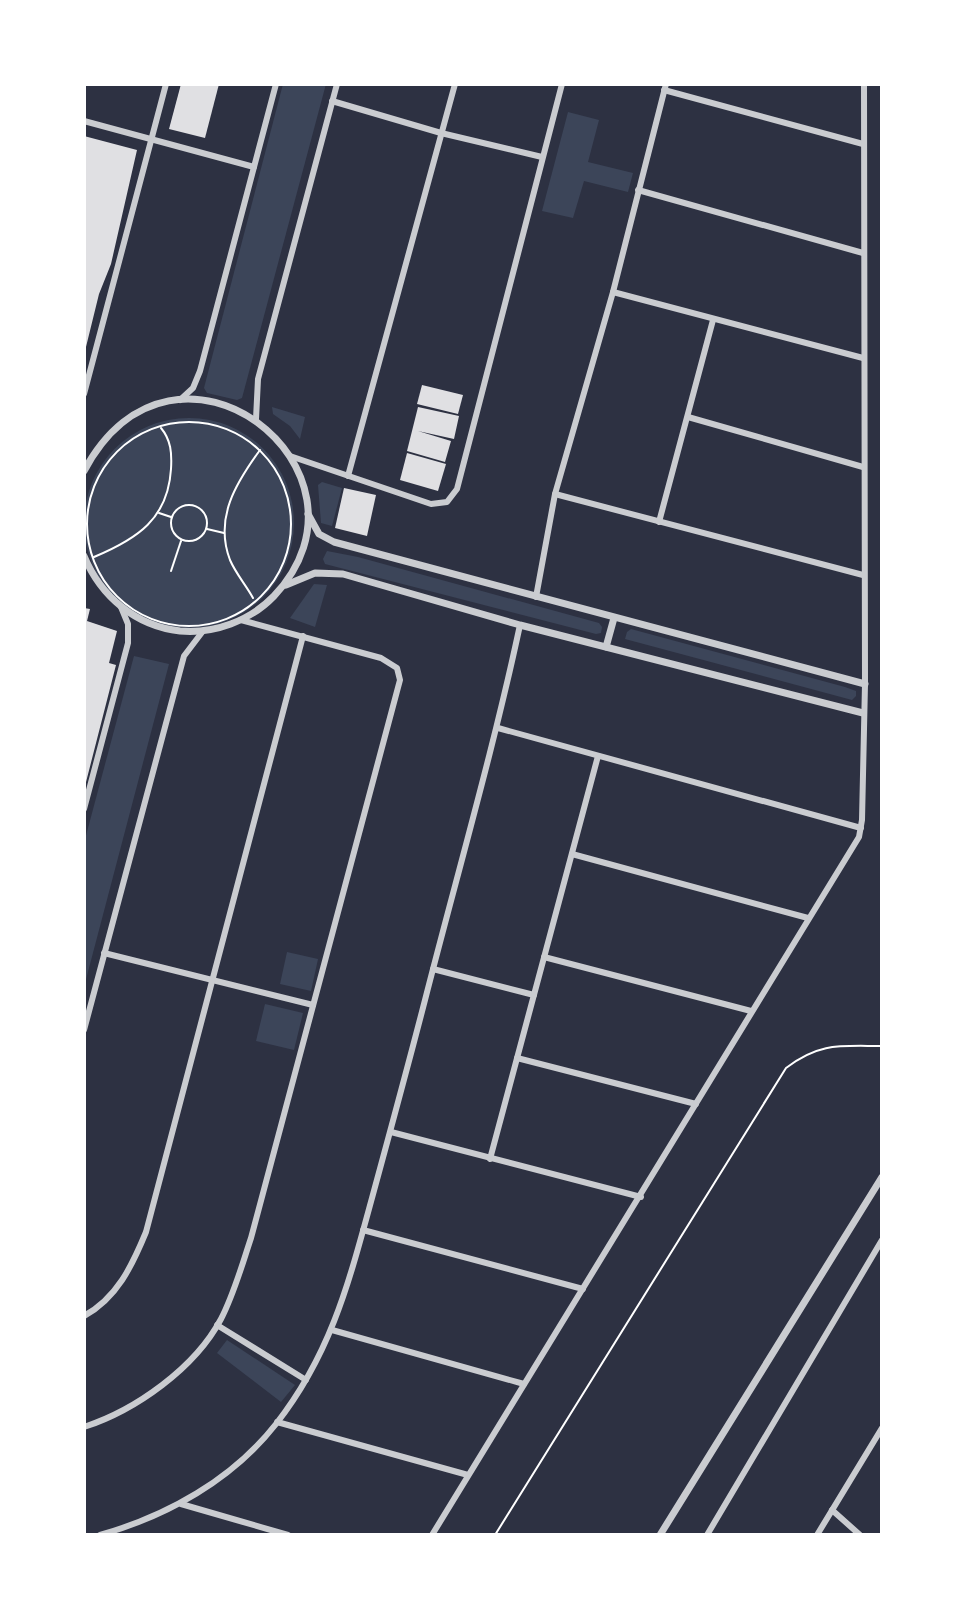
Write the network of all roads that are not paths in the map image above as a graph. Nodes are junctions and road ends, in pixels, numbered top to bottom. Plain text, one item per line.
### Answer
1 (166, 84) edge
2 (276, 84) edge
3 (337, 84) edge
4 (455, 84) edge
5 (562, 84) edge
6 (864, 84) edge
7 (665, 87) edge
8 (332, 101) junction
9 (84, 121) edge
10 (441, 133) junction
11 (151, 139) junction
12 (863, 144) junction
13 (542, 157) junction
14 (254, 167) junction
15 (638, 190) junction
16 (863, 253) junction
17 (613, 292) junction
18 (713, 320) junction
19 (863, 358) junction
20 (84, 394) edge
21 (180, 400) junction
22 (688, 417) junction
23 (256, 419) junction
24 (290, 456) junction
25 (863, 467) junction
26 (84, 471) edge
27 (348, 476) junction
28 (555, 494) junction
29 (306, 507) junction
30 (659, 522) junction
31 (89, 557) edge
32 (863, 575) junction
33 (281, 589) junction
34 (536, 597) junction
35 (121, 607) junction
36 (614, 618) junction
37 (241, 620) junction
38 (520, 625) junction
39 (203, 631) junction
40 (303, 636) junction
41 (606, 647) junction
42 (865, 684) junction
43 (863, 713) junction
44 (498, 728) junction
45 (598, 756) junction
46 (84, 809) edge
47 (861, 828) junction
48 (572, 854) junction
49 (808, 918) junction
50 (104, 953) junction
51 (544, 957) junction
52 (433, 969) junction
53 (212, 981) junction
54 (534, 995) junction
55 (313, 1005) junction
56 (751, 1011) junction
57 (84, 1030) edge
58 (517, 1058) junction
59 (696, 1104) junction
60 (391, 1132) junction
61 (490, 1159) junction
62 (882, 1177) edge
63 (641, 1197) junction
64 (363, 1230) junction
65 (882, 1240) edge
66 (583, 1289) junction
67 (84, 1316) edge
68 (217, 1325) junction
69 (332, 1330) junction
70 (306, 1380) junction
71 (524, 1384) junction
72 (277, 1422) junction
73 (84, 1427) edge
74 (882, 1428) edge
75 (468, 1475) junction
76 (181, 1504) junction
77 (832, 1510) junction
78 (100, 1535) edge
79 (288, 1535) edge
80 (432, 1535) edge
81 (660, 1535) edge
82 (707, 1535) edge
83 (817, 1535) edge
84 (860, 1535) edge

1 - 11 street
2 - 14 street
3 - 8 street
4 - 10 street
5 - 13 street
6 - 12 street
7 - 12 street
7 - 15 street
8 - 10 street
8 - 23 street
9 - 11 street
10 - 13 street
10 - 27 street
11 - 14 street
11 - 20 street
12 - 16 street
13 - 27 street
14 - 21 street
15 - 16 street
15 - 17 street
16 - 19 street
17 - 18 street
17 - 28 street
18 - 19 street
18 - 22 street
19 - 25 street
21 - 23 street
21 - 26 street
22 - 25 street
22 - 30 street
23 - 24 street
24 - 27 street
24 - 29 street
25 - 32 street
28 - 30 street
28 - 34 street
29 - 33 street
29 - 34 street
30 - 32 street
31 - 35 street
32 - 42 street
33 - 37 street
33 - 38 street
34 - 36 street
35 - 39 street
35 - 46 street
36 - 41 street
36 - 42 street
37 - 39 street
37 - 40 street
38 - 41 street
38 - 44 street
39 - 50 street
40 - 53 street
40 - 55 street
41 - 43 street
42 - 43 street
43 - 47 street
44 - 45 street
44 - 52 street
45 - 47 street
45 - 48 street
47 - 49 street
48 - 49 street
48 - 51 street
49 - 56 street
50 - 53 street
50 - 57 street
51 - 54 street
51 - 56 street
52 - 54 street
52 - 60 street
53 - 55 street
53 - 67 street
54 - 58 street
55 - 68 street
56 - 59 street
58 - 59 street
58 - 61 street
59 - 63 street
60 - 61 street
60 - 64 street
61 - 63 street
62 - 81 street
63 - 66 street
64 - 66 street
64 - 69 street
65 - 82 street
66 - 71 street
68 - 70 street
68 - 73 street
69 - 70 street
69 - 71 street
70 - 72 street
71 - 75 street
72 - 75 street
72 - 76 street
74 - 77 street
75 - 80 street
76 - 78 street
76 - 79 street
77 - 83 street
77 - 84 street

